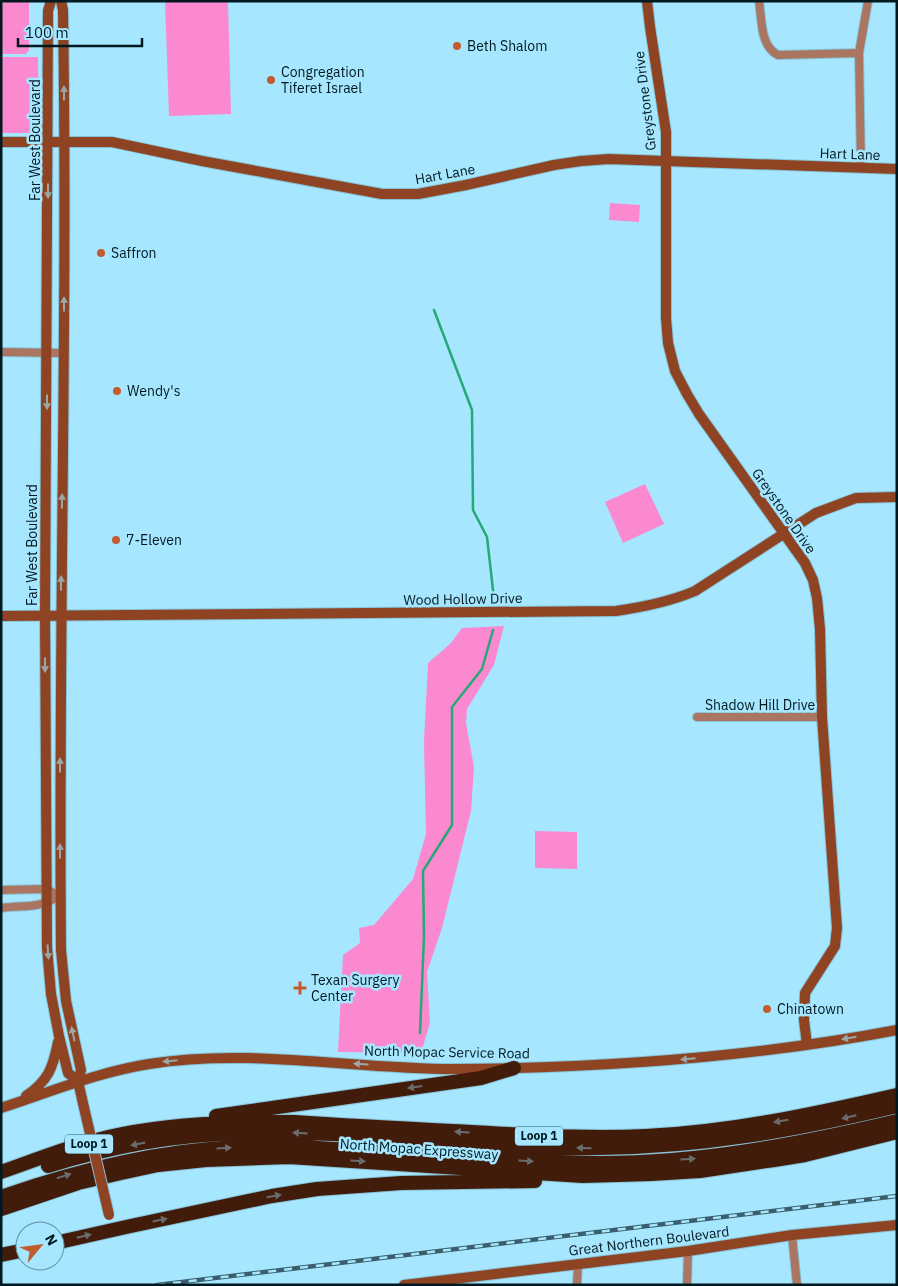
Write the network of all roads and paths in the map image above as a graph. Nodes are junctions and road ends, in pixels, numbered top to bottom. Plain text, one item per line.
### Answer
1 (51, 1) edge
2 (61, 1) edge
3 (648, 1) edge
4 (760, 1) edge
5 (868, 1) edge
6 (859, 53) junction
7 (1, 142) edge
8 (48, 142) junction
9 (64, 142) junction
10 (665, 162) junction
11 (861, 168) junction
12 (897, 169) edge
13 (1, 352) edge
14 (47, 353) junction
15 (63, 353) junction
16 (897, 497) edge
17 (783, 533) junction
18 (1, 616) edge
19 (45, 616) junction
20 (61, 616) junction
21 (697, 717) dead end
22 (822, 717) junction
23 (46, 889) junction
24 (1, 890) edge
25 (60, 896) junction
26 (46, 904) junction
27 (1, 908) edge
28 (897, 1030) edge
29 (59, 1036) junction
30 (808, 1045) junction
31 (514, 1068) junction
32 (78, 1082) junction
33 (897, 1095) edge
34 (14, 1104) junction
35 (897, 1106) edge
36 (1, 1108) edge
37 (897, 1121) edge
38 (178, 1126) junction
39 (897, 1132) edge
40 (1, 1172) edge
41 (583, 1176) junction
42 (1, 1180) edge
43 (1, 1197) edge
44 (1, 1208) edge
45 (897, 1225) edge
46 (112, 1230) junction
47 (792, 1235) junction
48 (65, 1241) edge
49 (688, 1251) junction
50 (15, 1252) edge
51 (1, 1255) edge
52 (578, 1264) junction
53 (459, 1281) edge
54 (404, 1285) edge
55 (578, 1285) edge
56 (687, 1285) edge
57 (797, 1285) edge

1 - 8 street, Far West Boulevard
9 -> 2 street, Far West Boulevard
3 - 10 street, Greystone Drive
4 - 6 street
5 - 6 street
6 - 11 street
7 - 8 street, Hart Lane
8 - 9 street, Hart Lane
8 -> 14 street, Far West Boulevard
9 - 10 street, Hart Lane
15 -> 9 street, Far West Boulevard
10 - 11 street, Hart Lane
10 - 17 street, Greystone Drive
11 - 12 street, Hart Lane
13 - 14 street
14 - 15 street
14 -> 19 street, Far West Boulevard
20 -> 15 street, Far West Boulevard
16 - 17 street, Wood Hollow Drive
17 - 20 street, Wood Hollow Drive
17 - 22 street, Greystone Drive
18 - 19 street, Wood Hollow Drive
19 - 20 street, Wood Hollow Drive
19 -> 23 street, Far West Boulevard
25 -> 20 street, Far West Boulevard
21 - 22 street, Shadow Hill Drive
22 - 30 street, Greystone Drive
23 - 24 street
23 - 25 street
23 - 26 street, Far West Boulevard
25 - 26 street
32 -> 25 street, Far West Boulevard
26 - 27 street
26 -> 29 street, Far West Boulevard
28 -> 30 street, North Mopac Service Road
29 - 32 street, Far West Boulevard
29 - 34 street
30 -> 31 street, North Mopac Service Road
31 -> 32 street, North Mopac Service Road
31 -> 38 highway
32 - 34 street, North Mopac Service Road
32 - 46 street, Far West Boulevard, bridge
33 -> 38 highway, North Mopac Expressway / Loop 1
34 - 36 street, North Mopac Service Road
35 -> 42 highway
43 -> 37 highway
38 - 40 highway, North Mopac Expressway / Loop 1
39 - 41 highway, North Mopac Expressway / Loop 1
44 -> 41 highway, North Mopac Expressway / Loop 1
46 -> 41 highway
45 - 47 street, Great Northern Boulevard
48 -> 46 highway
47 - 49 street, Great Northern Boulevard
47 - 57 street
49 - 52 street, Great Northern Boulevard
49 - 56 street
50 - 51 highway
52 - 53 street, Great Northern Boulevard
52 - 55 street
53 - 54 street, Great Northern Boulevard

